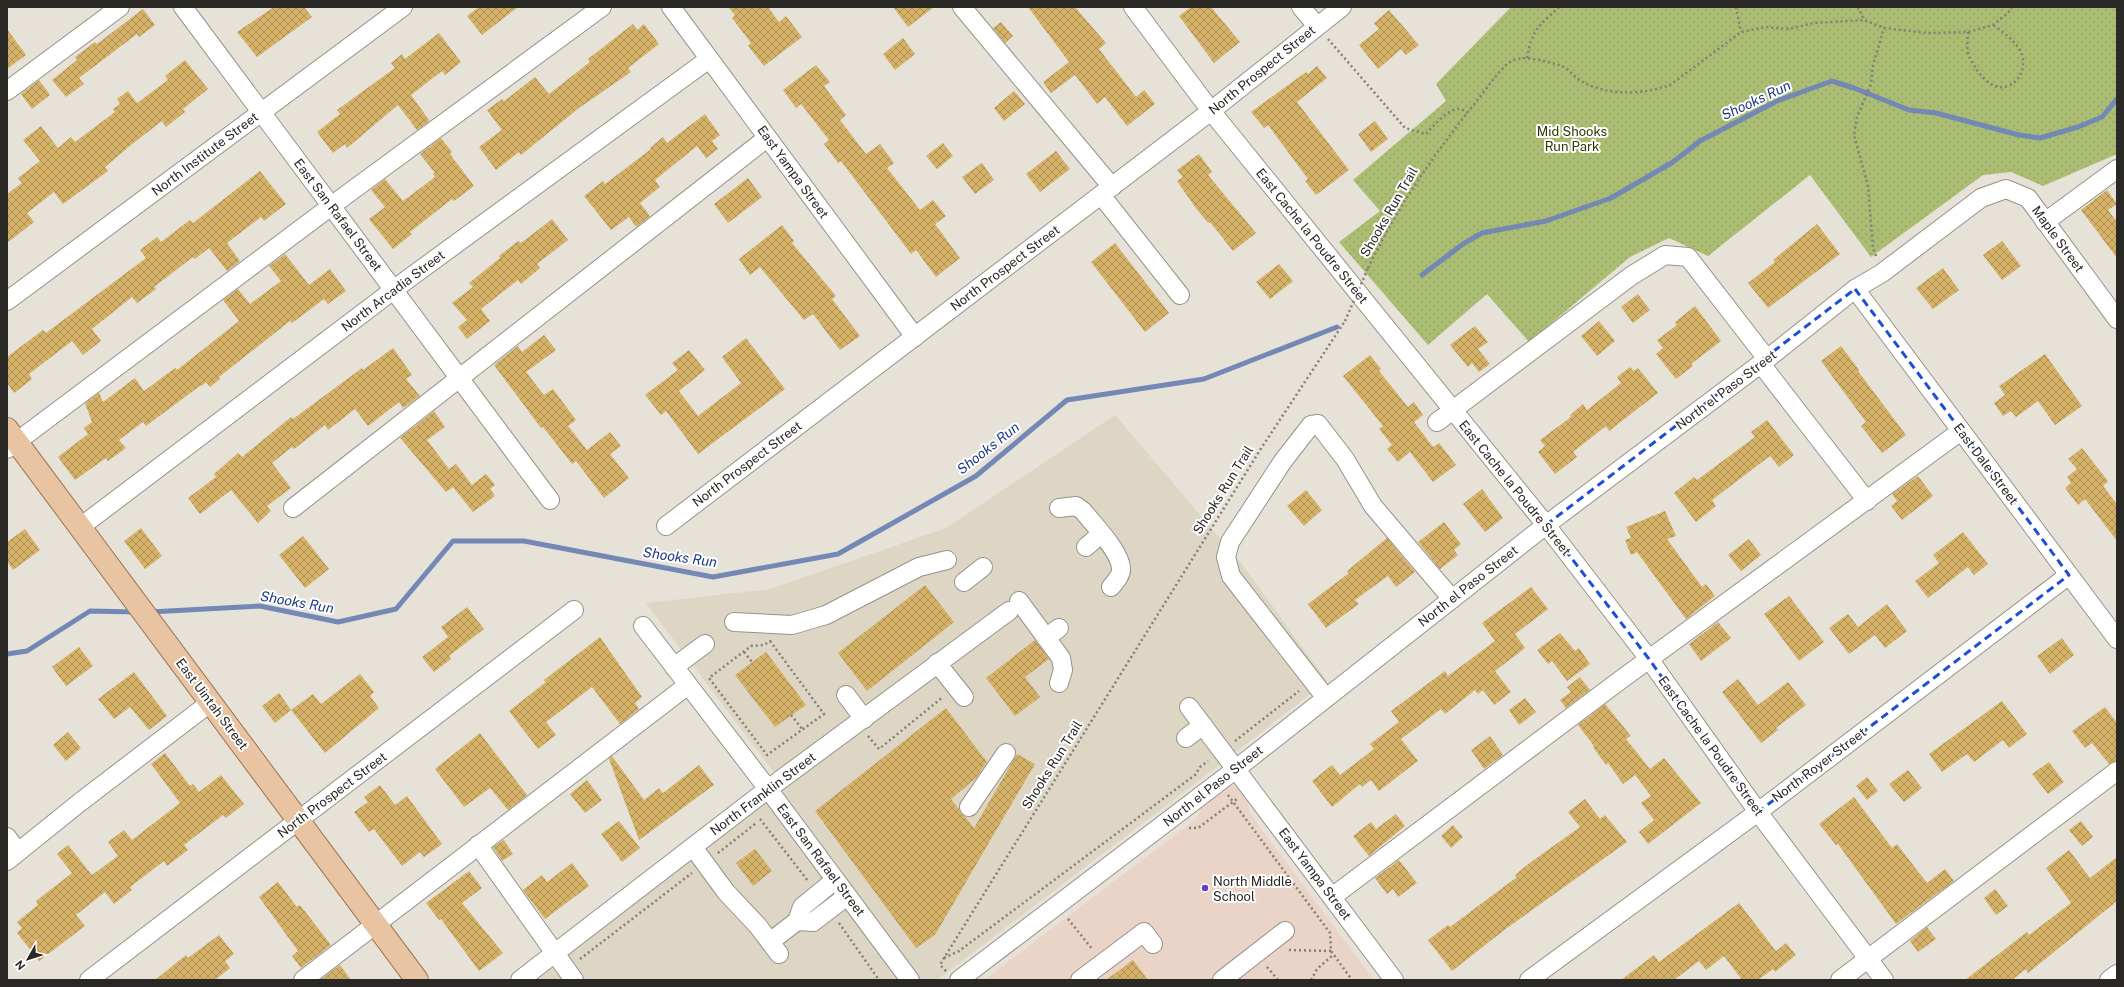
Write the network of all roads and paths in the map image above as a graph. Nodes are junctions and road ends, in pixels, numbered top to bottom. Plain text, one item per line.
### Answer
1 (120, 7) edge
2 (184, 7) edge
3 (403, 7) edge
4 (602, 7) edge
5 (671, 7) edge
6 (962, 7) edge
7 (1133, 7) edge
8 (1301, 7) edge
9 (1342, 7) edge
10 (1559, 7) edge
11 (1736, 7) edge
12 (1858, 7) edge
13 (2012, 7) edge
14 (1864, 20) junction
15 (1993, 25) junction
16 (1317, 26) junction
17 (1884, 28) junction
18 (1741, 32) junction
19 (1968, 32) junction
20 (1527, 58) junction
21 (709, 59) junction
22 (7, 91) edge
23 (1211, 111) junction
24 (261, 113) junction
25 (1467, 113) junction
26 (768, 138) junction
27 (2117, 169) edge
28 (1106, 191) junction
29 (1981, 198) joint
30 (332, 205) junction
31 (2045, 222) junction
32 (1882, 273) junction
33 (1855, 289) junction
34 (394, 290) junction
35 (1180, 295) dead end
36 (7, 301) edge
37 (2117, 319) edge
38 (915, 337) junction
39 (1764, 361) junction
40 (460, 379) junction
41 (1453, 411) junction
42 (1437, 422) dead end
43 (1961, 430) junction
44 (10, 440) edge
45 (550, 500) dead end
46 (1866, 501) junction
47 (293, 508) dead end
48 (1059, 508) dead end
49 (1546, 525) junction
50 (666, 526) dead end
51 (79, 528) junction
52 (1101, 534) junction
53 (1086, 547) dead end
54 (947, 560) dead end
55 (983, 567) dead end
56 (2069, 575) junction
57 (964, 582) dead end
58 (1111, 587) dead end
59 (1452, 599) junction
60 (574, 610) dead end
61 (734, 622) dead end
62 (643, 626) dead end
63 (2117, 639) edge
64 (705, 644) dead end
65 (744, 652) junction
66 (1649, 659) junction
67 (752, 662) dead end
68 (937, 663) junction
69 (674, 667) junction
70 (1059, 683) dead end
71 (688, 685) junction
72 (1305, 687) dead end
73 (960, 692) joint
74 (846, 695) dead end
75 (1326, 698) junction
76 (208, 699) junction
77 (1189, 707) dead end
78 (791, 715) dead end
79 (1202, 725) junction
80 (864, 726) junction
81 (803, 730) junction
82 (1186, 738) dead end
83 (1222, 750) junction
84 (1006, 753) dead end
85 (1236, 769) junction
86 (2117, 771) edge
87 (768, 789) junction
88 (1225, 792) dead end
89 (970, 807) dead end
90 (1758, 812) junction
91 (299, 819) junction
92 (7, 837) edge
93 (478, 845) junction
94 (693, 847) junction
95 (13, 857) edge
96 (835, 880) junction
97 (848, 896) junction
98 (1332, 897) junction
99 (1068, 918) dead end
100 (797, 921) junction
101 (375, 923) junction
102 (1285, 931) dead end
103 (1153, 944) dead end
104 (555, 953) junction
105 (1334, 955) junction
106 (944, 958) junction
107 (1868, 959) junction
108 (1263, 962) dead end
109 (1103, 963) junction
110 (940, 965) dead end
111 (2117, 974) edge
112 (90, 980) edge
113 (303, 980) edge
114 (417, 980) edge
115 (520, 980) edge
116 (574, 980) edge
117 (910, 980) edge
118 (959, 980) edge
119 (1080, 980) edge
120 (1222, 980) edge
121 (1278, 980) edge
122 (1311, 980) edge
123 (1352, 980) edge
124 (1394, 980) edge
125 (1529, 980) edge
126 (1840, 980) edge
127 (1884, 980) edge
128 (2109, 980) edge

1 - 22 street
2 - 24 street, East San Rafael Street
3 - 24 street, North Institute Street
4 - 30 street
5 - 21 street, East Yampa Street
6 - 28 street
7 - 23 street, East Cache la Poudre Street
8 - 16 street
9 - 16 street, North Prospect Street
10 - 20 path
11 - 18 path
12 - 14 path
13 - 15 path
14 - 17 path
14 - 18 path
15 - 19 path
15 - 19 path
16 - 23 street, North Prospect Street
16 - 25 path
17 - 19 path
17 - 32 path
18 - 20 path
20 - 25 path, Shooks Run Trail
21 - 26 street, East Yampa Street
21 - 34 street, North Arcadia Street
23 - 28 street, North Prospect Street
23 - 41 street, East Cache la Poudre Street
24 - 30 street, East San Rafael Street
24 - 36 street, North Institute Street
25 - 106 path, Shooks Run Trail, bridge
26 - 38 street, East Yampa Street
26 - 40 street
27 - 31 street
28 - 35 street
28 - 38 street, North Prospect Street
29 - 31 street, Maple Street
29 - 32 street, North el Paso Street
30 - 34 street, East San Rafael Street
30 - 44 street
31 - 37 street, Maple Street
32 - 33 street, North el Paso Street
33 - 39 street, North el Paso Street
33 - 43 street, East Dale Street
34 - 40 street, East San Rafael Street
34 - 51 street, North Arcadia Street
38 - 50 street, North Prospect Street
39 - 41 street
39 - 46 street
39 - 49 street, North el Paso Street
40 - 45 street, East San Rafael Street
40 - 47 street
41 - 42 street
41 - 49 street, East Cache la Poudre Street
43 - 46 street
43 - 56 street, East Dale Street
44 - 51 main road, East Uintah Street
46 - 66 street
48 - 52 street
49 - 59 street, North el Paso Street
49 - 66 street, East Cache la Poudre Street
51 - 76 main road, East Uintah Street
52 - 53 street
52 - 58 street
54 - 61 street
55 - 57 street
56 - 63 street, East Dale Street
56 - 90 street, North Royer Street
59 - 75 street, North el Paso Street
59 - 75 street
60 - 91 street, North Prospect Street
62 - 69 street, East San Rafael Street
64 - 69 street
65 - 67 path
65 - 81 path
65 - 81 path
66 - 90 street, East Cache la Poudre Street
66 - 98 street
68 - 70 street, North Franklin Street
68 - 73 street
68 - 80 street, North Franklin Street
69 - 71 street, East San Rafael Street
71 - 87 street, East San Rafael Street
71 - 93 street
72 - 83 path
73 - 80 path
74 - 80 street
75 - 85 street, North el Paso Street
76 - 91 main road, East Uintah Street
76 - 95 street
77 - 79 street, East Yampa Street
78 - 81 path
79 - 82 street
79 - 83 street, East Yampa Street
80 - 87 street, North Franklin Street
83 - 85 street, East Yampa Street
83 - 106 path
84 - 89 street
85 - 98 street, East Yampa Street
85 - 118 street, North el Paso Street
86 - 107 street
87 - 94 street, North Franklin Street
87 - 96 street, East San Rafael Street
88 - 105 path
90 - 107 street, East Cache la Poudre Street
90 - 125 street, North Royer Street
91 - 101 main road, East Uintah Street
91 - 112 street, North Prospect Street
92 - 95 street
93 - 101 street
93 - 104 street
94 - 100 street
94 - 104 street, North Franklin Street
96 - 97 street, East San Rafael Street
96 - 100 street
97 - 100 street
97 - 117 street, East San Rafael Street
98 - 124 street, East Yampa Street
99 - 109 path
101 - 113 street
101 - 114 main road, East Uintah Street
102 - 120 street
103 - 109 street
104 - 115 street, North Franklin Street
104 - 116 street
105 - 122 path
105 - 123 path
106 - 110 path, Shooks Run Trail
107 - 126 street
107 - 127 street, East Cache la Poudre Street
108 - 121 path
109 - 119 street
111 - 128 street

